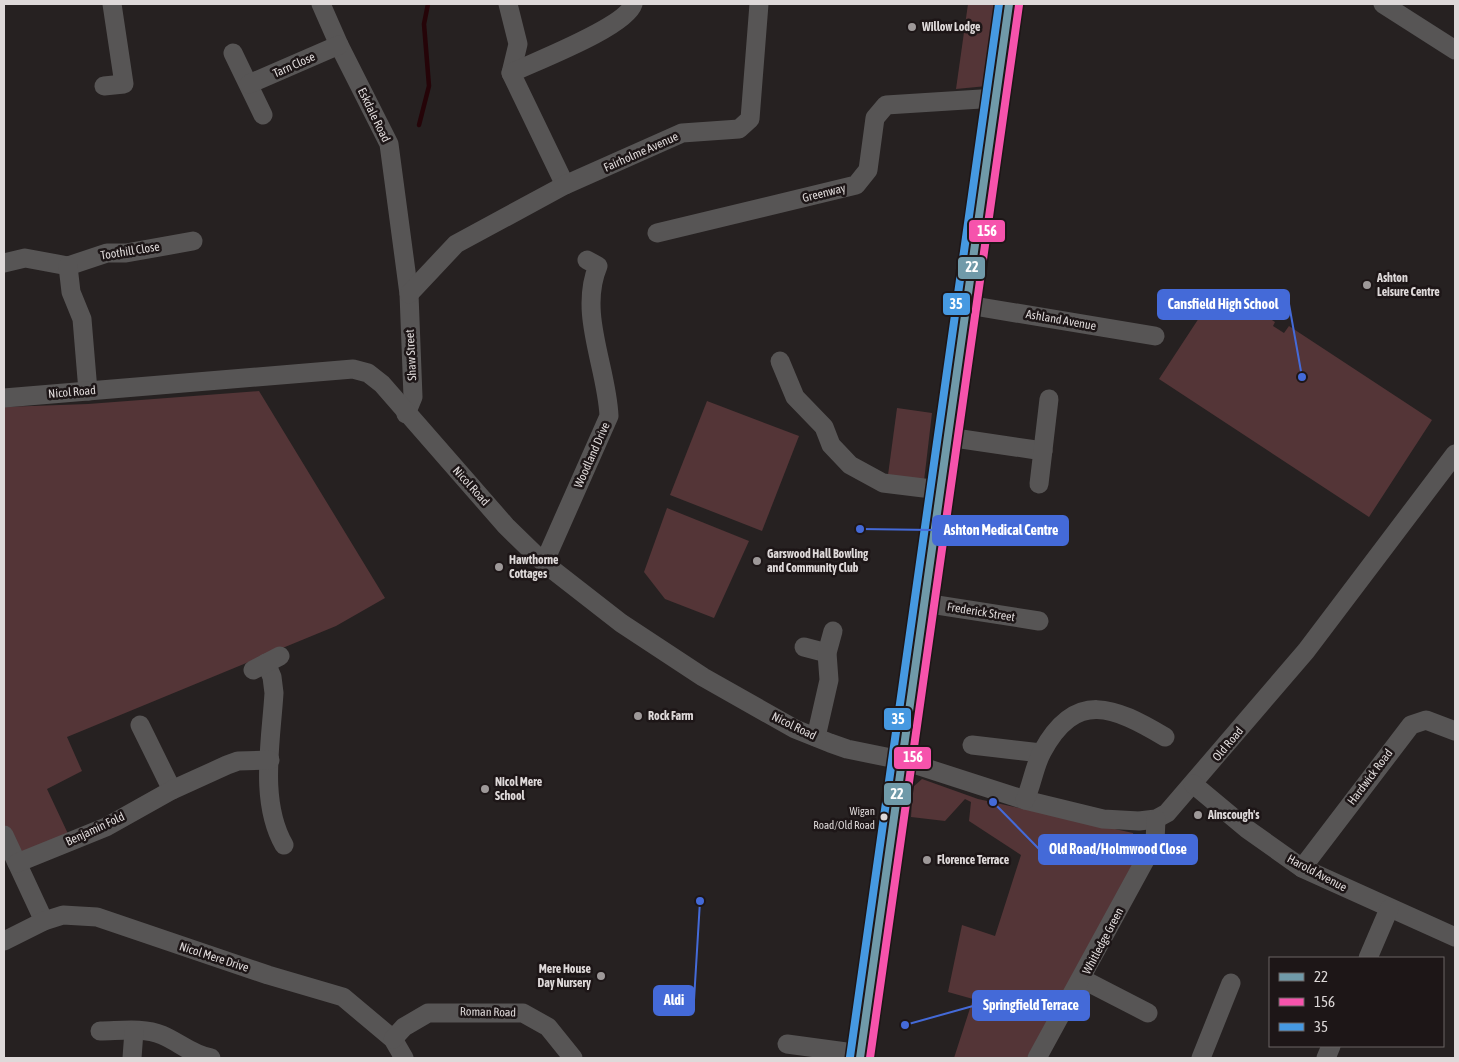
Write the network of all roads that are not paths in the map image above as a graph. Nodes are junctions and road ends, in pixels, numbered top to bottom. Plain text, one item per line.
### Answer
1 (112, 4) edge
2 (321, 4) edge
3 (508, 4) edge
4 (633, 4) edge
5 (759, 4) edge
6 (1009, 4) edge
7 (1384, 4) edge
8 (1453, 43) edge
9 (339, 45) junction
10 (233, 53) dead end
11 (511, 73) junction
12 (249, 84) junction
13 (104, 86) dead end
14 (997, 98) junction
15 (263, 115) dead end
16 (565, 185) junction
17 (657, 233) dead end
18 (196, 240) dead end
19 (587, 260) dead end
20 (4, 263) edge
21 (68, 266) junction
22 (409, 294) junction
23 (968, 305) junction
24 (1155, 336) dead end
25 (780, 361) dead end
26 (88, 391) junction
27 (4, 398) edge
28 (1050, 399) dead end
29 (406, 414) junction
30 (948, 437) junction
31 (1043, 451) junction
32 (1455, 456) edge
33 (1039, 484) dead end
34 (940, 490) junction
35 (544, 563) junction
36 (924, 603) junction
37 (1038, 621) dead end
38 (833, 631) dead end
39 (804, 647) dead end
40 (827, 653) junction
41 (266, 663) dead end
42 (142, 724) dead end
43 (1455, 731) edge
44 (816, 737) junction
45 (1165, 737) dead end
46 (972, 745) dead end
47 (1042, 753) junction
48 (270, 760) junction
49 (901, 760) junction
50 (1193, 784) junction
51 (172, 790) junction
52 (1025, 800) junction
53 (1156, 820) junction
54 (4, 836) edge
55 (284, 845) dead end
56 (17, 863) junction
57 (1302, 868) junction
58 (1389, 909) junction
59 (44, 921) junction
60 (1455, 937) edge
61 (4, 941) edge
62 (1368, 957) edge
63 (1082, 978) junction
64 (1231, 983) dead end
65 (1148, 1013) dead end
66 (134, 1031) junction
67 (100, 1032) dead end
68 (393, 1039) junction
69 (787, 1044) dead end
70 (860, 1056) edge
71 (132, 1058) edge
72 (211, 1058) edge
73 (404, 1058) edge
74 (572, 1058) edge
75 (1037, 1058) edge
76 (1200, 1058) edge

1 - 13 street
2 - 9 street, Eskdale Road
3 - 11 street
4 - 11 street
5 - 16 street, Fairholme Avenue
6 - 14 main road
7 - 8 street
9 - 12 street, Tarn Close
9 - 22 street, Eskdale Road
10 - 12 street
11 - 16 street
12 - 15 street
14 - 17 street, Greenway
14 - 23 main road
16 - 22 street, Fairholme Avenue
18 - 21 street, Toothill Close
19 - 35 street, Woodland Drive
20 - 21 street, Toothill Close
21 - 26 street
22 - 29 street, Shaw Street
23 - 24 street, Ashland Avenue
23 - 30 main road
25 - 34 street
26 - 27 street, Nicol Road
26 - 29 street, Nicol Road
28 - 31 street
29 - 35 street, Nicol Road
30 - 31 street
30 - 34 main road
31 - 33 street
32 - 50 street, Old Road
34 - 36 main road
35 - 44 street, Nicol Road
36 - 37 street, Frederick Street
36 - 49 main road
38 - 40 street
39 - 40 street
40 - 44 street
41 - 48 street
42 - 51 street
43 - 57 street, Hardwick Road
44 - 49 street, Nicol Road
45 - 47 street
46 - 47 street
47 - 52 street
48 - 51 street, Benjamin Fold
48 - 55 street
49 - 52 street
49 - 70 main road
50 - 53 street, Old Road
50 - 57 street, Harold Avenue
51 - 56 street, Benjamin Fold
52 - 53 street
53 - 63 street, Whitledge Green
54 - 56 street
56 - 59 street
57 - 58 street, Harold Avenue
58 - 60 street, Harold Avenue
58 - 62 street
59 - 61 street, Nicol Mere Drive
59 - 68 street, Nicol Mere Drive
63 - 65 street
63 - 75 street, Whitledge Green
64 - 76 street
66 - 67 street
66 - 71 street
66 - 72 street
68 - 73 street, Nicol Mere Drive
68 - 74 street, Roman Road
69 - 70 street

